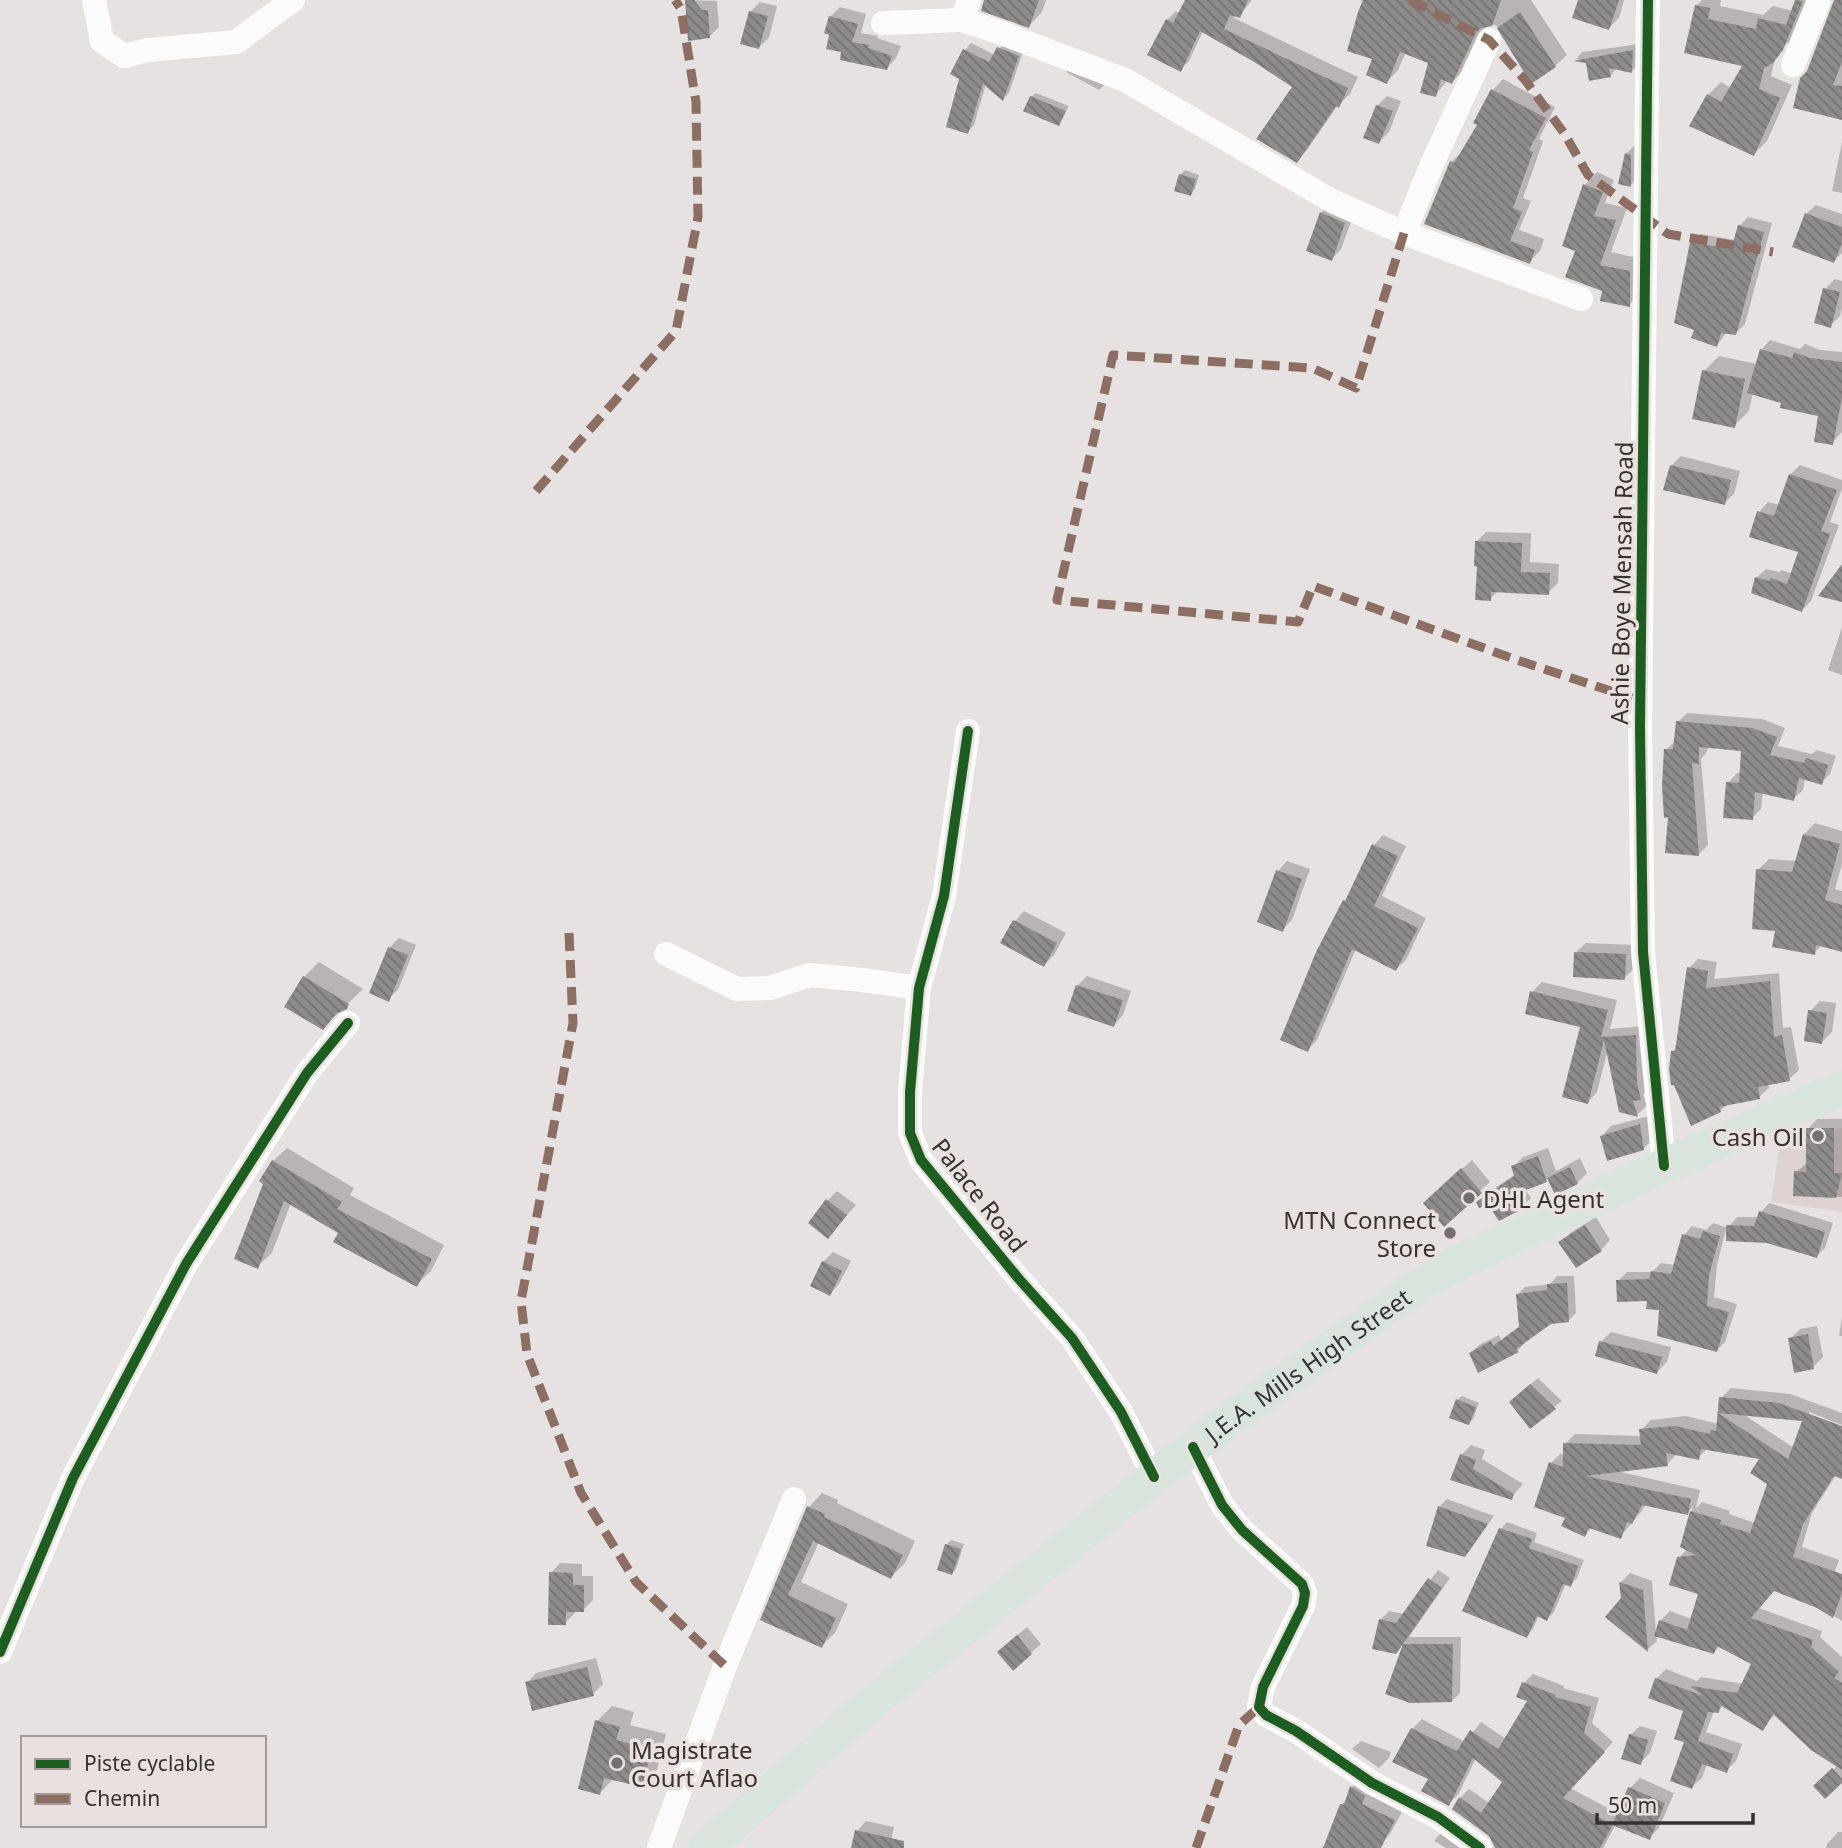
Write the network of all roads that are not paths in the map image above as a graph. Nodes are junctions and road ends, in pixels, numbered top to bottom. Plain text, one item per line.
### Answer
1 (94, 0) edge
2 (293, 0) edge
3 (1648, 0) edge
4 (1819, 0) edge
5 (965, 10) edge
6 (883, 23) dead end
7 (1489, 40) dead end
8 (1793, 65) dead end
9 (1404, 233) junction
10 (1581, 299) dead end
11 (968, 731) dead end
12 (666, 954) dead end
13 (919, 988) junction
14 (348, 1023) dead end
15 (1842, 1088) edge
16 (1664, 1166) junction
17 (1193, 1447) junction
18 (1154, 1477) junction
19 (794, 1499) dead end
20 (0, 1651) edge
21 (659, 1848) edge
22 (706, 1848) edge
23 (1480, 1848) edge

1 - 2 street
3 - 16 street, Ashie Boye Mensah Road
4 - 8 street
5 - 6 street
5 - 9 street
7 - 9 street
9 - 10 street
11 - 13 street, Palace Road
12 - 13 street
13 - 18 street, Palace Road
14 - 20 street
15 - 16 highway, J.E.A. Mills High Street
16 - 17 highway, J.E.A. Mills High Street
17 - 18 highway, J.E.A. Mills High Street
17 - 23 street
18 - 22 highway, J.E.A. Mills High Street
19 - 21 street

